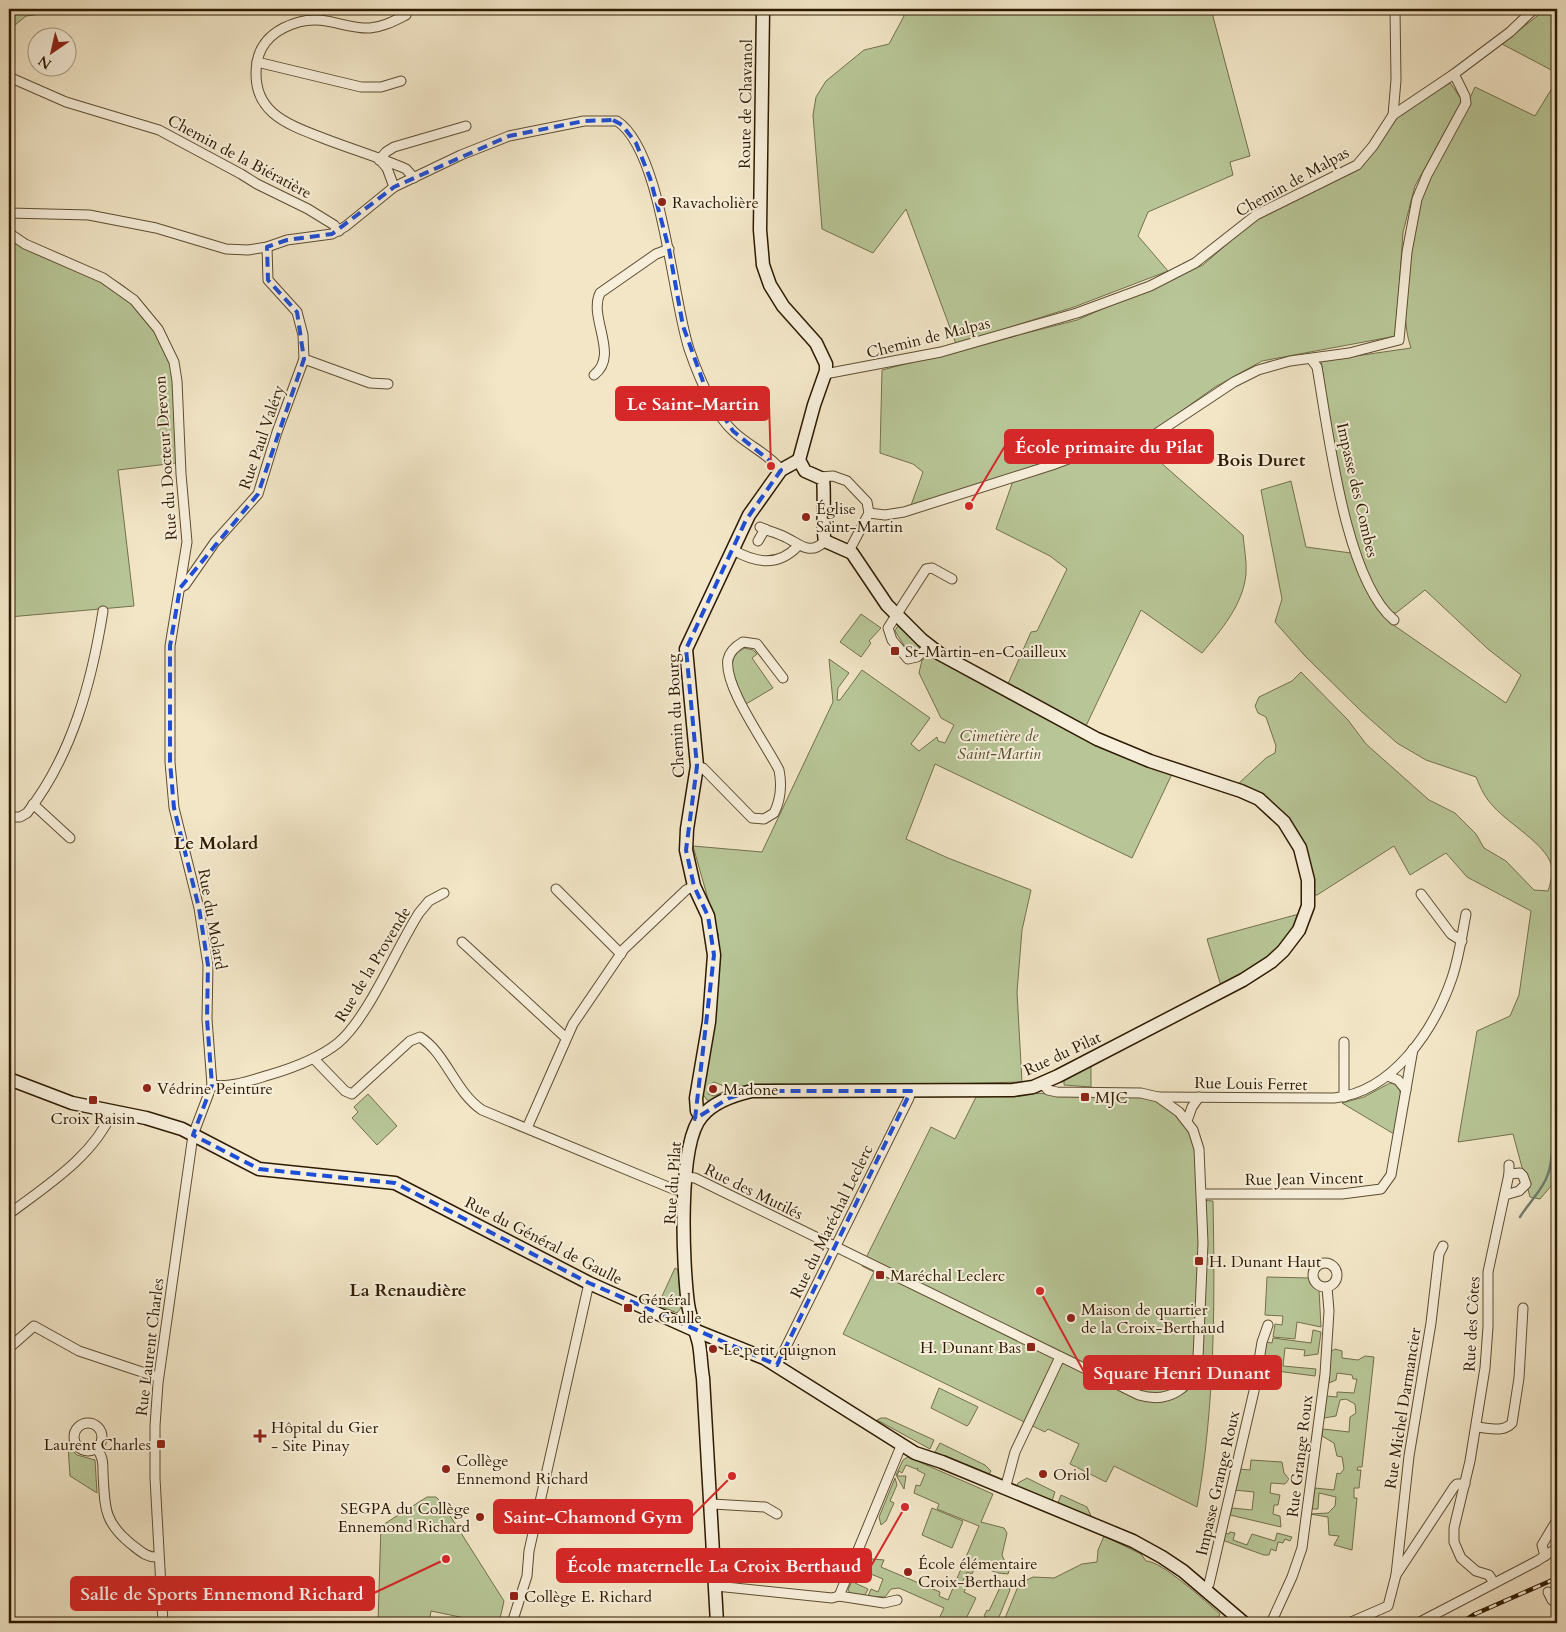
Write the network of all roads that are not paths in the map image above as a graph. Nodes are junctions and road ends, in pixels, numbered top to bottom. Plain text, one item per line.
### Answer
1 (763, 9) edge
2 (1395, 9) edge
3 (1534, 9) edge
4 (406, 15) dead end
5 (257, 62) junction
6 (1454, 74) junction
7 (9, 77) edge
8 (401, 81) dead end
9 (1393, 114) junction
10 (466, 126) dead end
11 (380, 160) junction
12 (414, 178) junction
13 (394, 187) junction
14 (9, 214) edge
15 (339, 231) junction
16 (9, 233) edge
17 (267, 247) junction
18 (669, 248) junction
19 (304, 359) junction
20 (1311, 359) junction
21 (825, 374) junction
22 (594, 376) dead end
23 (388, 384) dead end
24 (799, 460) junction
25 (782, 470) junction
26 (820, 476) junction
27 (869, 513) junction
28 (758, 541) dead end
29 (825, 541) junction
30 (798, 546) junction
31 (733, 550) junction
32 (850, 551) junction
33 (952, 579) dead end
34 (180, 588) junction
35 (104, 611) dead end
36 (897, 615) junction
37 (1394, 620) dead end
38 (929, 646) junction
39 (783, 678) dead end
40 (697, 766) junction
41 (33, 804) junction
42 (9, 817) edge
43 (70, 838) dead end
44 (694, 886) junction
45 (556, 889) dead end
46 (444, 893) dead end
47 (1421, 894) dead end
48 (1466, 914) dead end
49 (1462, 941) junction
50 (462, 942) dead end
51 (622, 954) junction
52 (566, 1038) junction
53 (1344, 1042) dead end
54 (1414, 1048) junction
55 (314, 1059) junction
56 (1388, 1076) junction
57 (9, 1079) edge
58 (1042, 1084) junction
59 (212, 1085) junction
60 (1406, 1090) junction
61 (910, 1091) junction
62 (1158, 1097) junction
63 (1199, 1097) junction
64 (1344, 1097) junction
65 (112, 1112) junction
66 (701, 1117) junction
67 (1187, 1120) junction
68 (527, 1128) junction
69 (193, 1135) junction
70 (686, 1177) junction
71 (685, 1192) junction
72 (1202, 1194) junction
73 (1505, 1195) junction
74 (9, 1214) edge
75 (1443, 1246) dead end
76 (836, 1247) junction
77 (589, 1283) junction
78 (1327, 1286) dead end
79 (1523, 1308) dead end
80 (1268, 1325) dead end
81 (694, 1330) junction
82 (9, 1348) edge
83 (1060, 1357) junction
84 (776, 1365) junction
85 (154, 1376) dead end
86 (1476, 1427) junction
87 (901, 1446) junction
88 (96, 1448) dead end
89 (1465, 1484) junction
90 (1005, 1489) junction
91 (712, 1504) junction
92 (777, 1514) dead end
93 (1557, 1520) edge
94 (1557, 1548) edge
95 (1545, 1556) junction
96 (158, 1557) junction
97 (1396, 1575) junction
98 (1494, 1583) junction
99 (716, 1586) junction
100 (1205, 1590) junction
101 (1548, 1592) dead end
102 (839, 1596) junction
103 (897, 1600) dead end
104 (1557, 1602) edge
105 (164, 1623) edge
106 (512, 1623) edge
107 (717, 1623) edge
108 (1244, 1623) edge
109 (1271, 1623) edge
110 (1349, 1623) edge
111 (1418, 1623) edge

1 - 21 street, Route de Chavanol
2 - 9 street
3 - 6 street, Chemin de Malpas
4 - 5 street
5 - 8 street
5 - 11 street
6 - 9 street, Chemin de Malpas
6 - 20 street
7 - 15 street, Chemin de la Biératière
9 - 21 street, Chemin de Malpas
10 - 11 street
11 - 12 street
11 - 13 street
12 - 13 street
12 - 18 street
13 - 15 street
14 - 17 street
15 - 17 street
16 - 34 street, Rue du Docteur Drevon
17 - 19 street, Rue Paul Valéry
18 - 22 street
18 - 25 street
19 - 23 street
19 - 34 street, Rue Paul Valéry
20 - 27 street
20 - 37 street, Impasse des Combes
21 - 24 street
24 - 25 street, Chemin du Bourg
24 - 26 street
25 - 31 street, Chemin du Bourg
26 - 27 street
26 - 29 street
27 - 32 street
28 - 30 street
29 - 30 street
29 - 32 street
30 - 31 street
31 - 40 street, Chemin du Bourg
32 - 36 street, Rue du Pilat
33 - 36 street
34 - 59 street, Rue du Molard
35 - 41 street
36 - 38 street, Rue du Pilat
36 - 38 street
38 - 58 street, Rue du Pilat
39 - 40 street
40 - 44 street, Chemin du Bourg
41 - 42 street
41 - 43 street
44 - 51 street
44 - 66 street, Chemin du Bourg
45 - 51 street
46 - 55 street, Rue de la Provende
47 - 49 street
48 - 49 street, Rue Louis Ferret
49 - 54 street, Rue Louis Ferret
50 - 52 street
51 - 52 street
52 - 68 street
53 - 64 street
54 - 56 street, Rue Louis Ferret
54 - 60 street, Rue Jean Vincent
55 - 59 street, Rue de la Provende
55 - 68 street
56 - 60 street
56 - 64 street, Rue Louis Ferret
57 - 65 street, Rue du Général de Gaulle
58 - 61 street, Rue du Pilat
58 - 62 street, Rue Louis Ferret
59 - 69 street, Rue du Molard
60 - 72 street, Rue Jean Vincent
61 - 66 street, Rue du Pilat
61 - 76 street, Rue du Maréchal Leclerc
62 - 63 street, Rue Louis Ferret
62 - 67 street
63 - 64 street, Rue Louis Ferret
63 - 67 street
65 - 69 street, Rue du Général de Gaulle
65 - 74 street
66 - 70 street, Rue du Pilat
67 - 72 street, Rue des Mutilés
68 - 71 street
69 - 77 street, Rue du Général de Gaulle
69 - 96 street, Rue Laurent Charles
70 - 71 street, Rue du Pilat
70 - 76 street, Rue des Mutilés
71 - 81 street, Rue du Pilat
72 - 83 street, Rue des Mutilés
73 - 73 street, Rue des Côtes
73 - 86 street, Rue des Côtes
75 - 97 street, Rue Michel Darmancier
76 - 83 street, Rue des Mutilés
76 - 84 street, Rue du Maréchal Leclerc
77 - 81 street, Rue du Général de Gaulle
77 - 106 street
78 - 109 street, Rue Grange Roux
79 - 86 street
80 - 100 street, Impasse Grange Roux
81 - 84 street, Rue du Général de Gaulle
81 - 91 street, Rue du Pilat
82 - 85 street
83 - 90 street
84 - 87 street, Rue du Général de Gaulle
86 - 89 street, Rue des Côtes
87 - 90 street, Rue du Général de Gaulle
87 - 102 street
88 - 96 street
89 - 97 street
89 - 98 street, Rue des Côtes
90 - 100 street, Rue du Général de Gaulle
91 - 92 street
91 - 99 street, Rue du Pilat
93 - 95 street
94 - 95 street
95 - 98 street
96 - 105 street, Rue Laurent Charles
97 - 110 street
98 - 111 street
99 - 102 street
99 - 107 street, Rue du Pilat
100 - 108 street, Rue du Général de Gaulle
101 - 104 street
102 - 103 street

